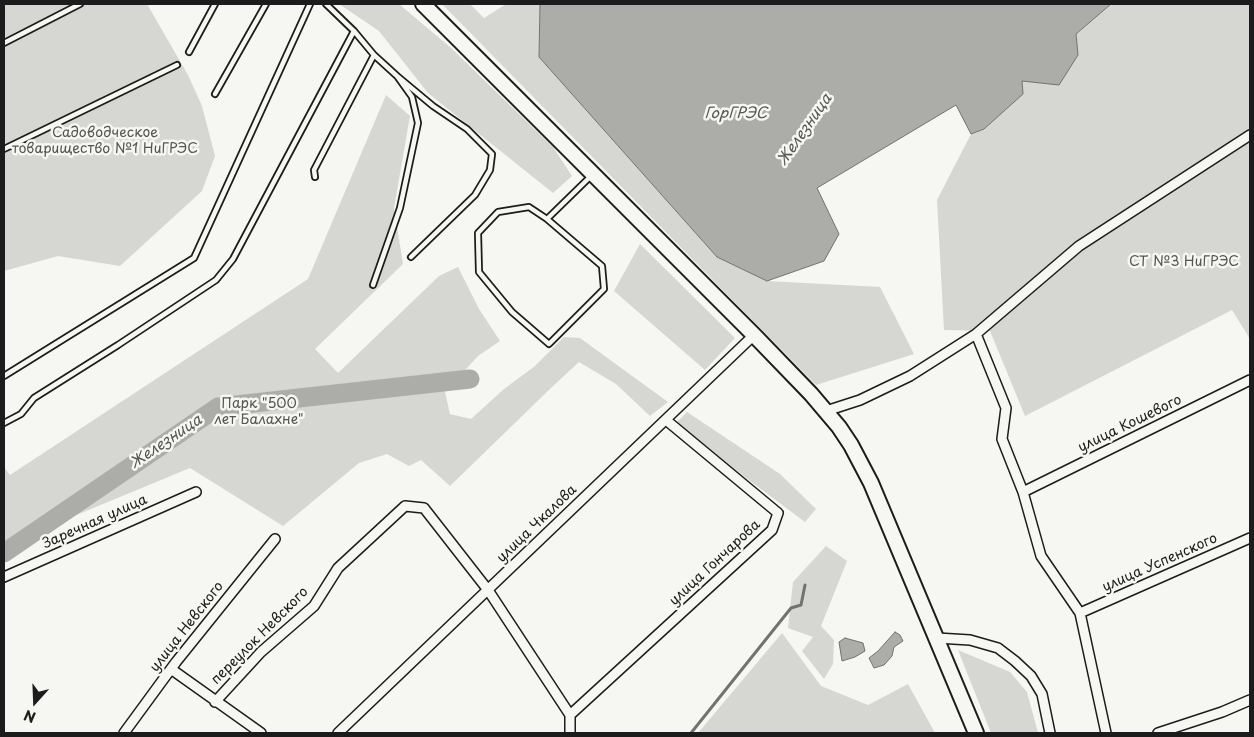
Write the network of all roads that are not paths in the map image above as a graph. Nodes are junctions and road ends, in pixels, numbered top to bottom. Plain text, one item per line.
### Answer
1 (80, 4) edge
2 (214, 4) edge
3 (266, 4) edge
4 (310, 4) edge
5 (326, 4) edge
6 (424, 4) edge
7 (354, 31) junction
8 (4, 44) edge
9 (189, 52) dead end
10 (374, 55) junction
11 (177, 66) dead end
12 (397, 76) junction
13 (215, 94) dead end
14 (1250, 135) edge
15 (4, 149) edge
16 (594, 173) junction
17 (315, 177) dead end
18 (547, 219) junction
19 (410, 257) dead end
20 (374, 285) dead end
21 (976, 334) junction
22 (754, 335) junction
23 (4, 376) edge
24 (1250, 380) edge
25 (826, 411) junction
26 (666, 420) junction
27 (4, 423) edge
28 (196, 492) dead end
29 (1023, 492) junction
30 (1250, 538) edge
31 (275, 539) dead end
32 (4, 577) edge
33 (488, 590) junction
34 (1080, 613) junction
35 (937, 638) junction
36 (171, 669) junction
37 (1250, 700) edge
38 (215, 702) junction
39 (570, 715) junction
40 (124, 733) edge
41 (261, 733) edge
42 (338, 733) edge
43 (570, 733) edge
44 (976, 733) edge
45 (1050, 733) edge
46 (1106, 733) edge
47 (1158, 733) edge

1 - 8 lane
2 - 9 lane
3 - 13 lane
4 - 23 lane
5 - 7 lane
6 - 16 main road
7 - 10 lane
7 - 27 lane
10 - 12 lane
10 - 17 lane
11 - 15 lane
12 - 19 lane
12 - 20 lane
14 - 21 street
16 - 18 lane
16 - 22 main road
18 - 18 lane
21 - 25 street
21 - 29 street
22 - 25 main road
22 - 26 street, улица Чкалова
24 - 29 street, улица Кошевого
25 - 35 main road
26 - 33 street, улица Чкалова
26 - 39 street, улица Гончарова
28 - 32 street, Заречная улица
29 - 34 street
30 - 34 street, улица Успенского
31 - 36 street, улица Невского
33 - 38 street, переулок Невского
33 - 39 street, переулок Невского
33 - 42 street, улица Чкалова
34 - 46 street
35 - 44 main road
35 - 45 street
36 - 38 street, переулок Невского
36 - 40 street, улица Невского
37 - 47 street
38 - 41 street, переулок Невского
39 - 43 street

